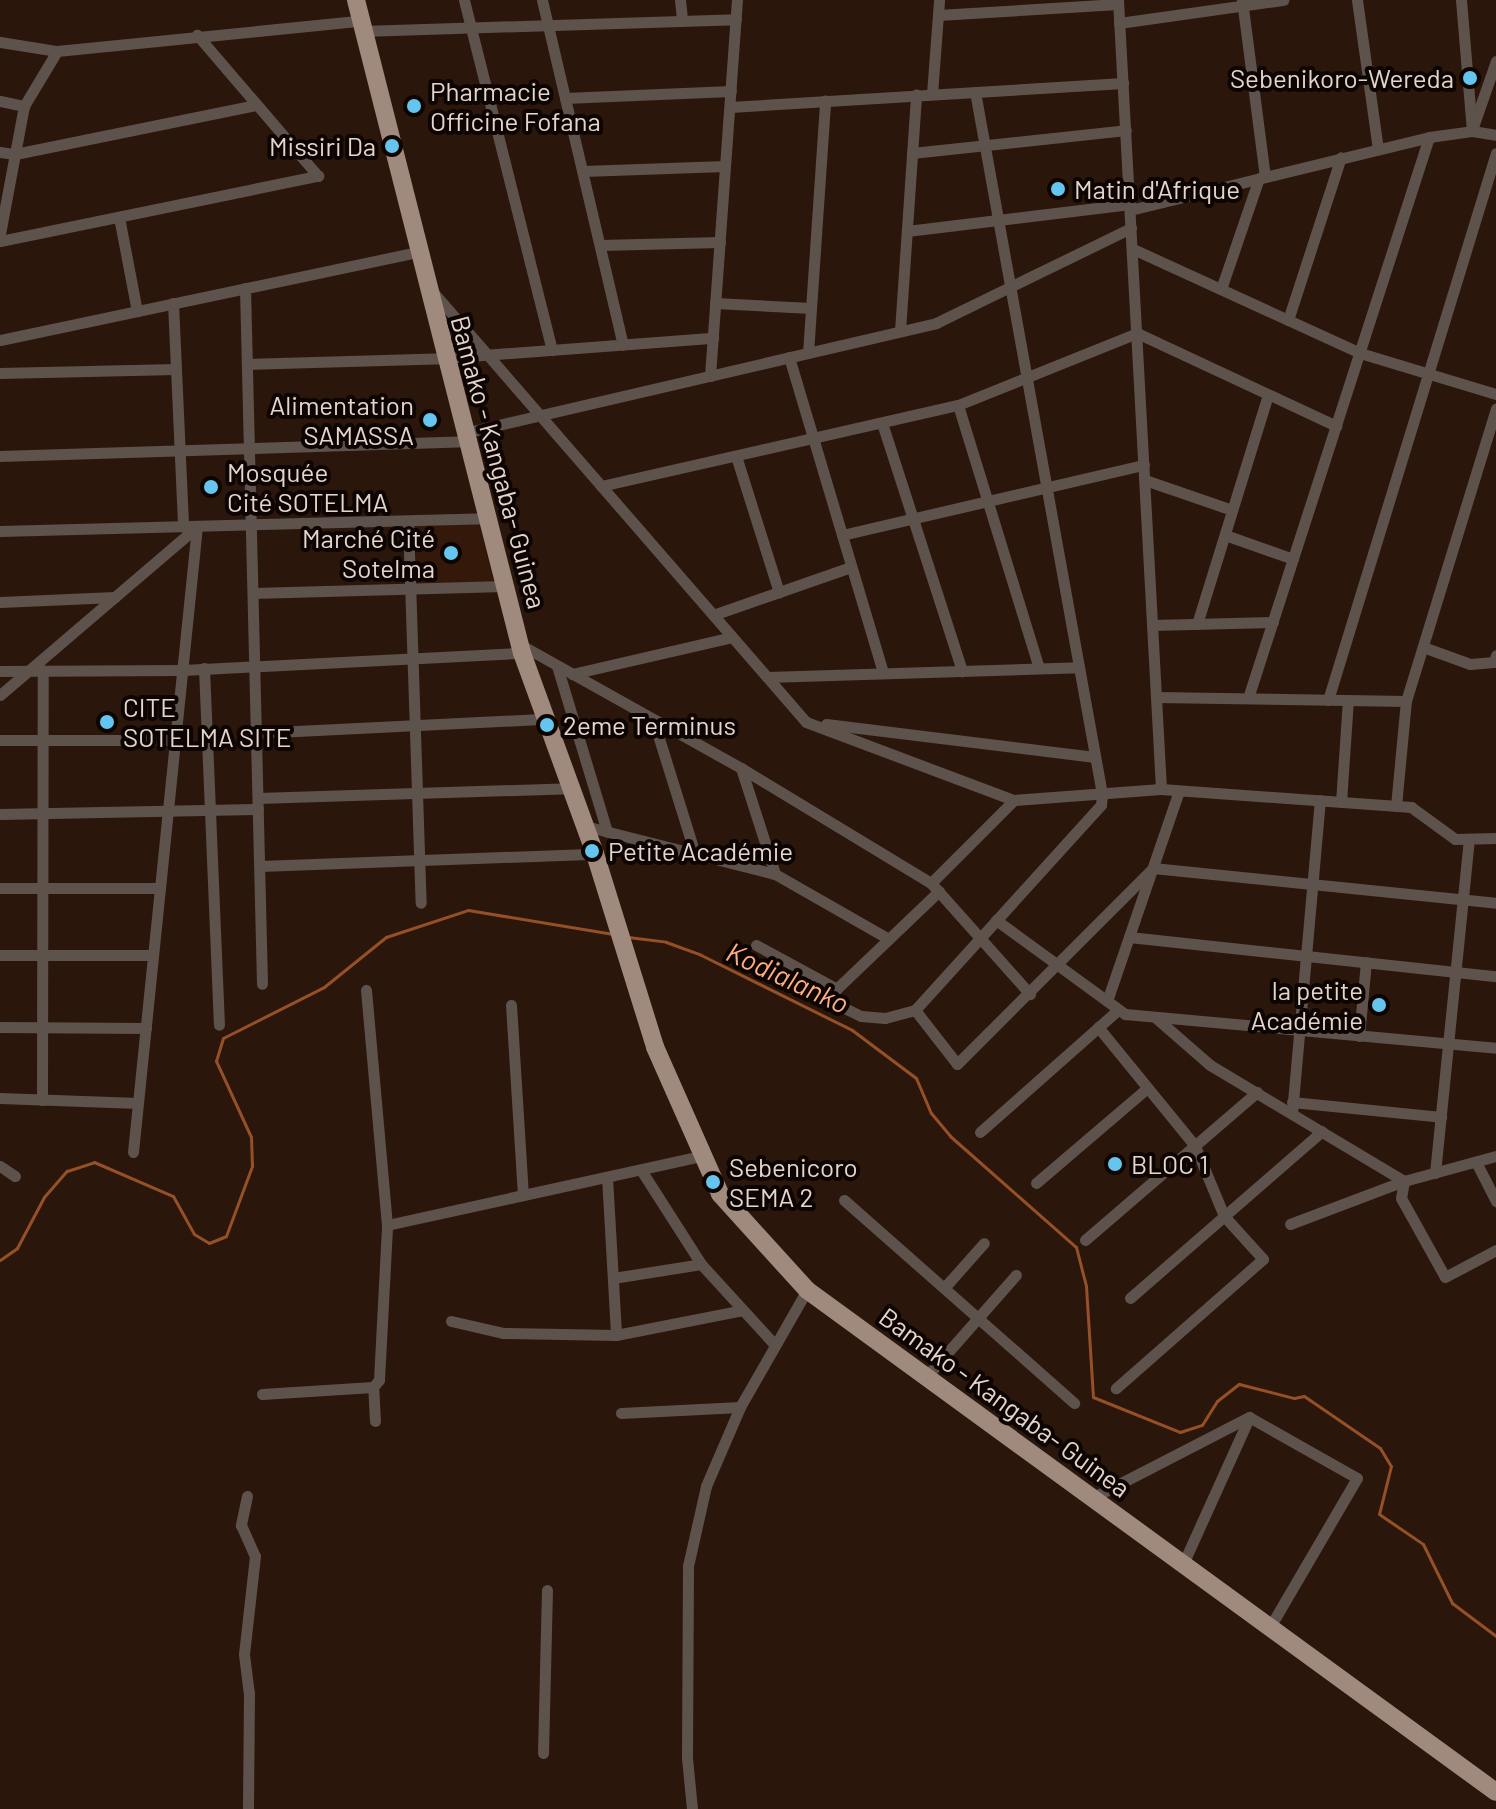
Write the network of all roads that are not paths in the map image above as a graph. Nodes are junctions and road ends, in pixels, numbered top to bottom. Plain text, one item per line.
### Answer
1 (356, 0) edge
2 (464, 0) edge
3 (542, 0) edge
4 (680, 0) edge
5 (737, 0) edge
6 (939, 0) edge
7 (1283, 0) edge
8 (1357, 0) edge
9 (1461, 0) edge
10 (1118, 2) edge
11 (1243, 3) edge
12 (938, 15) junction
13 (736, 19) junction
14 (682, 20) junction
15 (1119, 23) junction
16 (548, 25) junction
17 (361, 26) junction
18 (471, 27) junction
19 (197, 35) junction
20 (0, 42) edge
21 (57, 51) junction
22 (1496, 61) edge
23 (1123, 83) junction
24 (731, 91) junction
25 (975, 92) junction
26 (932, 94) junction
27 (916, 95) junction
28 (565, 98) junction
29 (0, 101) edge
30 (825, 101) junction
31 (256, 105) junction
32 (24, 106) junction
33 (730, 107) junction
34 (1126, 130) junction
35 (1472, 131) junction
36 (1496, 135) edge
37 (1429, 137) junction
38 (984, 145) junction
39 (1378, 149) junction
40 (0, 152) edge
41 (912, 153) junction
42 (1496, 153) edge
43 (15, 154) junction
44 (1341, 157) junction
45 (725, 166) junction
46 (583, 171) junction
47 (1262, 177) junction
48 (1130, 207) junction
49 (2, 213) edge
50 (119, 217) junction
51 (998, 219) junction
52 (1131, 228) junction
53 (907, 231) junction
54 (0, 234) edge
55 (0, 241) edge
56 (720, 242) junction
57 (600, 245) junction
58 (1133, 249) junction
59 (417, 252) junction
60 (424, 282) junction
61 (245, 288) junction
62 (1221, 289) junction
63 (1011, 290) junction
64 (173, 303) junction
65 (715, 303) junction
66 (811, 308) junction
67 (137, 311) junction
68 (1288, 320) junction
69 (900, 331) junction
70 (1137, 333) junction
71 (713, 338) junction
72 (0, 340) edge
73 (623, 345) junction
74 (552, 350) junction
75 (808, 353) junction
76 (1360, 353) junction
77 (487, 354) junction
78 (789, 357) junction
79 (444, 358) junction
80 (247, 364) junction
81 (176, 369) junction
82 (0, 373) edge
83 (1428, 374) junction
84 (710, 376) junction
85 (1027, 378) junction
86 (1496, 394) edge
87 (1268, 395) junction
88 (958, 405) junction
89 (1496, 409) edge
90 (540, 415) junction
91 (882, 423) junction
92 (1336, 426) junction
93 (465, 437) junction
94 (813, 439) junction
95 (249, 448) junction
96 (179, 450) junction
97 (0, 456) edge
98 (736, 456) junction
99 (1144, 465) junction
100 (1145, 480) junction
101 (601, 486) junction
102 (1047, 488) junction
103 (987, 501) junction
104 (1232, 510) junction
105 (486, 518) junction
106 (913, 519) junction
107 (408, 521) junction
108 (251, 525) junction
109 (197, 526) junction
110 (183, 527) junction
111 (0, 531) edge
112 (842, 535) junction
113 (1225, 535) junction
114 (1293, 559) junction
115 (851, 567) junction
116 (504, 586) junction
117 (410, 589) junction
118 (779, 592) junction
119 (253, 593) junction
120 (115, 597) junction
121 (0, 602) edge
122 (713, 615) junction
123 (1273, 622) junction
124 (1197, 624) junction
125 (1152, 625) junction
126 (732, 637) junction
127 (1423, 647) junction
128 (521, 649) junction
129 (1496, 655) edge
130 (413, 657) junction
131 (255, 662) junction
132 (557, 666) junction
133 (1079, 667) junction
134 (204, 668) junction
135 (1039, 668) junction
136 (29, 670) junction
137 (43, 670) junction
138 (183, 670) junction
139 (0, 671) edge
140 (962, 671) junction
141 (883, 673) junction
142 (572, 674) junction
143 (767, 677) junction
144 (0, 695) edge
145 (1156, 697) junction
146 (1248, 698) junction
147 (1328, 700) junction
148 (1348, 700) junction
149 (1406, 701) junction
150 (546, 719) junction
151 (653, 719) junction
152 (806, 722) junction
153 (415, 726) junction
154 (256, 733) junction
155 (0, 740) edge
156 (43, 740) junction
157 (176, 740) junction
158 (1095, 757) junction
159 (741, 768) junction
160 (570, 788) junction
161 (1161, 789) junction
162 (1179, 791) junction
163 (417, 793) junction
164 (1102, 794) junction
165 (1014, 800) junction
166 (1320, 800) junction
167 (1341, 802) junction
168 (258, 804) junction
169 (1396, 806) junction
170 (209, 810) junction
171 (168, 811) junction
172 (0, 814) edge
173 (42, 814) junction
174 (585, 826) junction
175 (607, 832) junction
176 (1496, 838) edge
177 (1469, 839) junction
178 (595, 854) junction
179 (695, 854) junction
180 (420, 862) junction
181 (260, 866) junction
182 (1153, 868) junction
183 (775, 874) junction
184 (1312, 884) junction
185 (935, 887) junction
186 (0, 888) edge
187 (42, 888) junction
188 (160, 888) junction
189 (1463, 900) junction
190 (421, 903) dead end
191 (1496, 903) edge
192 (996, 920) junction
193 (1129, 937) junction
194 (980, 938) junction
195 (889, 939) junction
196 (756, 945) dead end
197 (0, 955) edge
198 (42, 955) junction
199 (153, 955) junction
200 (1306, 956) junction
201 (1366, 962) junction
202 (1058, 965) junction
203 (1456, 971) junction
204 (1496, 976) edge
205 (262, 984) dead end
206 (837, 989) junction
207 (366, 990) dead end
208 (1030, 994) junction
209 (1107, 1001) junction
210 (511, 1005) dead end
211 (915, 1010) junction
212 (1118, 1010) junction
213 (1154, 1016) junction
214 (219, 1025) dead end
215 (0, 1027) edge
216 (1098, 1027) junction
217 (42, 1028) junction
218 (146, 1028) junction
219 (1299, 1030) junction
220 (1359, 1036) junction
221 (1448, 1044) junction
222 (1496, 1048) edge
223 (1146, 1089) junction
224 (1257, 1092) junction
225 (0, 1098) edge
226 (42, 1100) junction
227 (138, 1103) junction
228 (1292, 1107) junction
229 (1441, 1117) junction
230 (1322, 1131) junction
231 (980, 1132) dead end
232 (1195, 1146) junction
233 (133, 1152) dead end
234 (701, 1156) junction
235 (1496, 1156) edge
236 (1476, 1162) junction
237 (0, 1166) edge
238 (641, 1170) junction
239 (1435, 1173) junction
240 (15, 1176) dead end
241 (607, 1177) junction
242 (1404, 1181) junction
243 (1036, 1183) dead end
244 (523, 1195) junction
245 (844, 1200) dead end
246 (1496, 1201) edge
247 (1224, 1216) junction
248 (1290, 1224) dead end
249 (387, 1225) junction
250 (1085, 1240) dead end
251 (984, 1243) dead end
252 (1496, 1250) edge
253 (701, 1264) junction
254 (1016, 1275) dead end
255 (613, 1278) junction
256 (944, 1288) junction
257 (807, 1290) junction
258 (1130, 1298) dead end
259 (743, 1310) junction
260 (978, 1318) junction
261 (451, 1321) dead end
262 (616, 1335) junction
263 (774, 1344) junction
264 (926, 1377) junction
265 (373, 1387) junction
266 (1116, 1388) dead end
267 (262, 1394) dead end
268 (1074, 1403) dead end
269 (740, 1407) junction
270 (621, 1413) dead end
271 (1249, 1417) junction
272 (375, 1421) dead end
273 (247, 1496) dead end
274 (1092, 1498) junction
275 (1183, 1564) junction
276 (547, 1590) dead end
277 (1270, 1627) junction
278 (543, 1753) dead end
279 (1496, 1792) edge
280 (248, 1809) edge
281 (692, 1809) edge

1 - 17 main road, Bamako - Kangaba- Guinea
2 - 18 street
3 - 16 street
4 - 14 street
5 - 13 street
6 - 12 street
7 - 11 street
8 - 39 street
9 - 35 street
10 - 12 street
10 - 15 street
11 - 15 street
11 - 47 street
12 - 26 street
13 - 14 street
13 - 24 street
14 - 16 street
15 - 23 street
16 - 18 street
16 - 28 street
17 - 18 street
17 - 19 street
17 - 59 main road, Bamako - Kangaba- Guinea
18 - 74 street
19 - 21 street
19 - 31 street
20 - 21 street
21 - 32 street
22 - 35 street
23 - 25 street
23 - 34 street
24 - 28 street
24 - 33 street
25 - 26 street
25 - 38 street
26 - 27 street
27 - 30 street
27 - 41 street
28 - 46 street
29 - 32 street
30 - 33 street
30 - 66 street
31 - 43 street
31 - 50 street
32 - 43 street
33 - 45 street
34 - 38 street
34 - 48 street
35 - 36 street
35 - 37 street
37 - 39 street
37 - 76 street
38 - 41 street
38 - 51 street
39 - 44 street
40 - 43 street
41 - 53 street
42 - 83 street
43 - 49 street
44 - 47 street
44 - 68 street
45 - 46 street
45 - 56 street
46 - 57 street
47 - 48 street
47 - 62 street
48 - 51 street
48 - 52 street
49 - 54 street
50 - 55 street
50 - 67 street
51 - 53 street
51 - 63 street
52 - 58 street
52 - 63 street
53 - 69 street
56 - 57 street
56 - 65 street
57 - 73 street
58 - 62 street
58 - 70 street
59 - 60 main road, Bamako - Kangaba- Guinea
59 - 61 street
60 - 77 street
60 - 79 main road, Bamako - Kangaba- Guinea
61 - 64 street
61 - 80 street
62 - 68 street
63 - 69 street
63 - 85 street
64 - 67 street
64 - 81 street
65 - 66 street
65 - 71 street
66 - 75 street
67 - 72 street
68 - 76 street
69 - 75 street
70 - 85 street
70 - 87 street
70 - 99 street
71 - 73 street
71 - 84 street
73 - 74 street
74 - 77 street
75 - 78 street
76 - 83 street
76 - 92 street
77 - 79 street
77 - 90 street
78 - 84 street
78 - 94 street
79 - 80 street
79 - 93 main road, Bamako - Kangaba- Guinea
80 - 95 street
81 - 82 street
81 - 96 street
83 - 86 street
83 - 147 street
84 - 90 street
85 - 88 street
85 - 102 street
87 - 92 street
87 - 104 street
88 - 91 street
88 - 103 street
89 - 127 street
90 - 93 street
90 - 101 street
91 - 94 street
91 - 106 street
92 - 114 street
93 - 95 street
93 - 105 main road, Bamako - Kangaba- Guinea
94 - 98 street
94 - 112 street
95 - 96 street
95 - 108 street
96 - 97 street
96 - 110 street
98 - 101 street
98 - 118 street
99 - 100 street
99 - 102 street
100 - 104 street
100 - 125 street
101 - 122 street
102 - 103 street
102 - 133 street
103 - 106 street
103 - 135 street
104 - 113 street
105 - 107 street
105 - 116 main road, Bamako - Kangaba- Guinea
106 - 112 street
106 - 140 street
107 - 108 street
107 - 117 street
108 - 109 street
108 - 119 street
109 - 110 street
109 - 120 street
109 - 138 street
110 - 111 street
112 - 115 street
113 - 114 street
113 - 124 street
114 - 123 street
115 - 118 street
115 - 141 street
116 - 117 street
116 - 128 main road, Bamako - Kangaba- Guinea
117 - 119 street
117 - 130 street
118 - 122 street
119 - 131 street
120 - 121 street
120 - 136 street
122 - 126 street
123 - 124 street
123 - 146 street
124 - 125 street
125 - 145 street
126 - 142 street
126 - 143 street
127 - 129 street
127 - 149 street
128 - 130 street
128 - 132 street
128 - 150 main road, Bamako - Kangaba- Guinea
130 - 131 street
130 - 153 street
131 - 134 street
131 - 154 street
132 - 142 street
132 - 175 street
133 - 135 street
133 - 158 street
134 - 138 street
134 - 170 street
135 - 140 street
136 - 137 street
136 - 139 street
136 - 144 street
137 - 138 street
137 - 156 street
138 - 157 street
140 - 141 street
141 - 143 street
142 - 151 street
143 - 152 street
145 - 146 street
145 - 161 street
146 - 147 street
147 - 148 street
148 - 149 street
148 - 167 street
149 - 169 street
150 - 153 street
150 - 160 main road, Bamako - Kangaba- Guinea
151 - 159 street
151 - 179 street
152 - 158 street
152 - 165 street
153 - 154 street
153 - 163 street
154 - 168 street
155 - 156 street
156 - 157 street
156 - 173 street
157 - 171 street
158 - 164 street
159 - 183 street
159 - 185 street
160 - 163 street
160 - 174 main road, Bamako - Kangaba- Guinea
161 - 162 street
161 - 164 street
162 - 166 street
162 - 182 street
163 - 168 street
163 - 180 street
164 - 165 street
164 - 192 street
165 - 185 street
166 - 167 street
166 - 184 street
167 - 169 street
168 - 170 street
168 - 181 street
169 - 177 street
170 - 171 street
170 - 214 street
171 - 173 street
171 - 188 street
172 - 173 street
173 - 187 street
174 - 175 street
174 - 178 main road, Bamako - Kangaba- Guinea
175 - 179 street
176 - 177 street
177 - 189 street
178 - 180 street
178 - 234 main road, Bamako - Kangaba- Guinea
179 - 183 street
180 - 181 street
180 - 190 street
181 - 205 street
182 - 184 street
182 - 193 street
182 - 202 street
183 - 195 street
184 - 189 street
184 - 200 street
185 - 194 street
185 - 195 street
186 - 187 street
187 - 188 street
187 - 198 street
188 - 199 street
189 - 191 street
189 - 203 street
192 - 194 street
192 - 202 street
193 - 200 street
193 - 209 street
194 - 208 street
194 - 211 street
195 - 206 street
196 - 206 street
197 - 198 street
198 - 199 street
198 - 217 street
199 - 218 street
200 - 201 street
200 - 219 street
201 - 203 street
201 - 220 street
202 - 208 street
202 - 209 street
203 - 204 street
203 - 221 street
206 - 211 street
207 - 249 street
208 - 211 street
209 - 212 street
210 - 244 street
212 - 213 street
212 - 216 street
213 - 219 street
213 - 224 street
215 - 217 street
216 - 223 street
216 - 231 street
217 - 218 street
217 - 226 street
218 - 227 street
219 - 220 street
219 - 228 street
220 - 221 street
221 - 222 street
221 - 229 street
223 - 232 street
223 - 243 street
224 - 228 street
224 - 232 street
225 - 226 street
226 - 227 street
227 - 233 street
228 - 229 street
228 - 230 street
229 - 239 street
230 - 242 street
230 - 247 street
232 - 247 street
232 - 250 street
234 - 238 street
234 - 257 main road, Bamako - Kangaba- Guinea
235 - 236 street
236 - 239 street
236 - 246 street
237 - 240 street
238 - 241 street
238 - 253 street
239 - 242 street
241 - 244 street
241 - 255 street
242 - 248 street
242 - 252 street
244 - 249 street
245 - 256 street
247 - 258 street
247 - 266 street
249 - 265 street
251 - 256 street
253 - 255 street
253 - 259 street
254 - 260 street
255 - 262 street
256 - 260 street
257 - 263 street
257 - 264 main road, Bamako - Kangaba- Guinea
259 - 262 street
259 - 263 street
260 - 264 street
260 - 268 street
261 - 262 street
263 - 269 street
264 - 274 main road, Bamako - Kangaba- Guinea
265 - 267 street
265 - 272 street
269 - 270 street
269 - 281 street
271 - 274 street
271 - 275 street
271 - 277 street
273 - 280 street
274 - 275 main road, Bamako - Kangaba- Guinea
275 - 277 main road, Bamako - Kangaba- Guinea
276 - 278 street
277 - 279 main road, Bamako - Kangaba- Guinea

